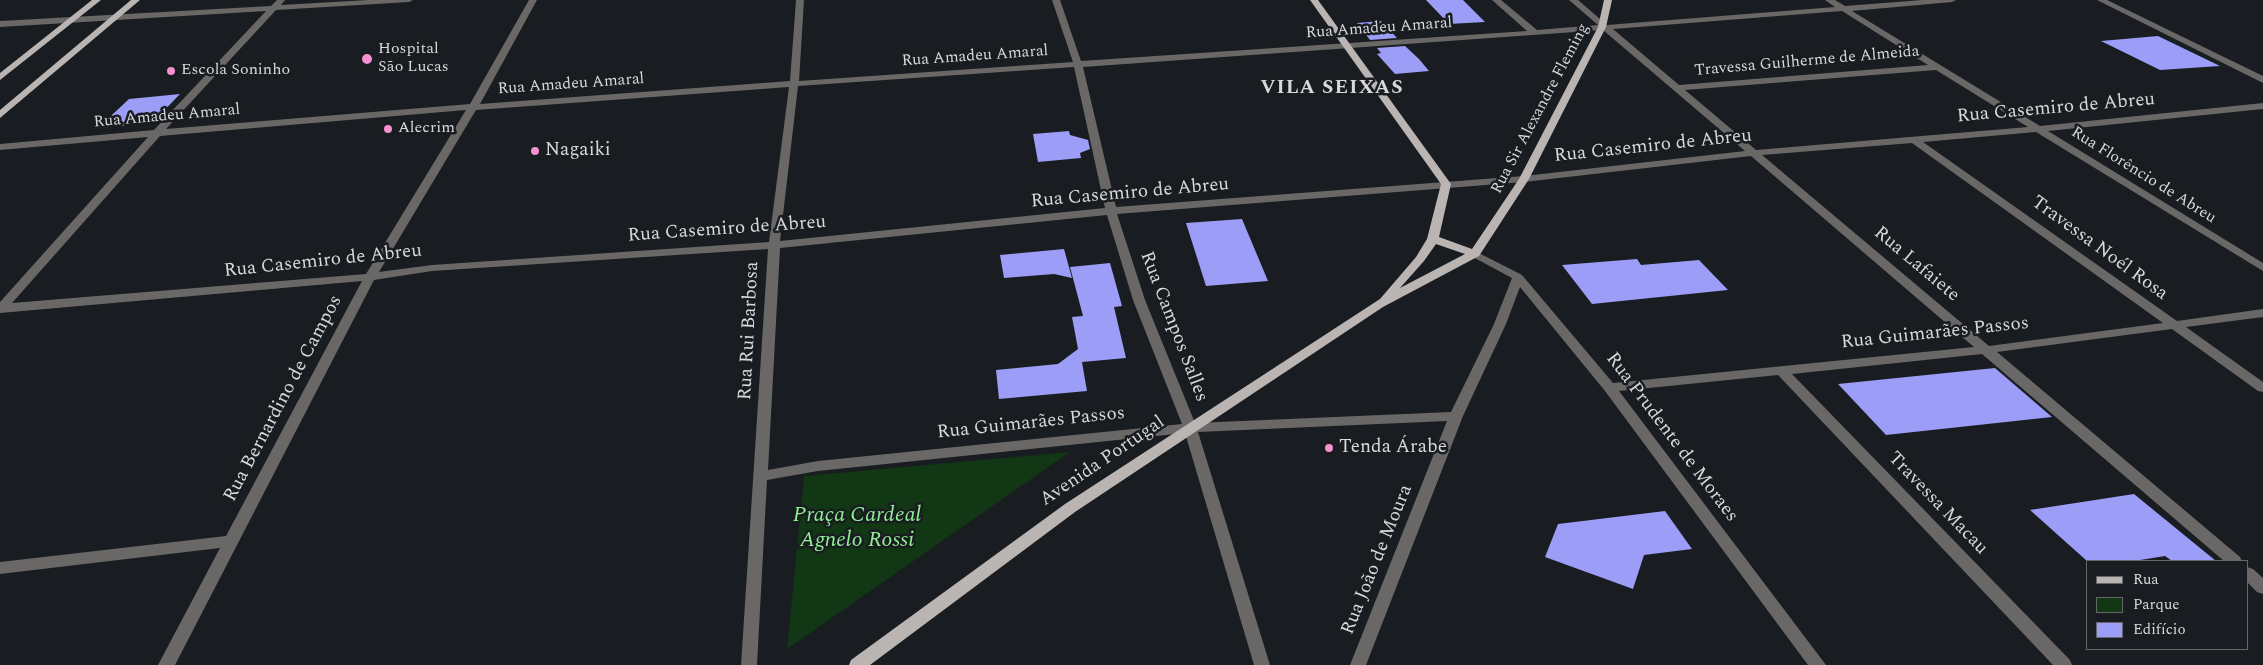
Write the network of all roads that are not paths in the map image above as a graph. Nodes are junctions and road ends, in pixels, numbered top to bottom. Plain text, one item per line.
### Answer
1 (97, 0) edge
2 (136, 0) edge
3 (409, 0) edge
4 (533, 0) edge
5 (800, 0) edge
6 (1056, 0) edge
7 (1314, 0) edge
8 (1496, 0) edge
9 (1573, 0) edge
10 (1608, 0) edge
11 (1829, 0) edge
12 (1952, 0) edge
13 (2101, 0) edge
14 (277, 4) edge
15 (1843, 9) junction
16 (116, 17) junction
17 (74, 20) junction
18 (0, 24) edge
19 (1602, 26) junction
20 (1534, 32) junction
21 (1348, 46) junction
22 (1078, 65) junction
23 (1938, 67) junction
24 (0, 77) edge
25 (2263, 80) edge
26 (794, 85) junction
27 (1678, 88) junction
28 (2263, 106) edge
29 (473, 107) junction
30 (0, 115) edge
31 (2039, 129) junction
32 (156, 133) junction
33 (1913, 139) junction
34 (0, 147) edge
35 (1753, 153) junction
36 (1524, 179) junction
37 (1446, 184) junction
38 (1111, 211) junction
39 (1433, 239) junction
40 (774, 246) junction
41 (1475, 254) junction
42 (2263, 268) edge
43 (370, 277) junction
44 (1518, 277) junction
45 (1379, 304) junction
46 (0, 309) edge
47 (2263, 313) edge
48 (2172, 324) junction
49 (1985, 350) junction
50 (1781, 370) junction
51 (1610, 388) junction
52 (2263, 388) edge
53 (1456, 416) junction
54 (1190, 428) junction
55 (760, 476) junction
56 (228, 543) junction
57 (2233, 560) edge
58 (0, 568) edge
59 (2248, 574) edge
60 (2263, 588) edge
61 (166, 665) edge
62 (749, 665) edge
63 (857, 665) edge
64 (1262, 665) edge
65 (1358, 665) edge
66 (1818, 665) edge
67 (2064, 665) edge

1 - 17 main road
2 - 16 main road
3 - 14 street
4 - 29 street, Rua Bernardino de Campos
5 - 26 street, Rua Rui Barbosa
6 - 22 street, Rua Campos Salles
7 - 21 main road
8 - 20 street
9 - 19 street, Rua Lafaiete
10 - 19 main road, Rua Sir Alexandre Fleming
11 - 15 street, Rua Florêncio de Abreu
12 - 15 street, Rua Amadeu Amaral
13 - 25 street
14 - 16 street
14 - 32 street
15 - 19 street, Rua Amadeu Amaral
15 - 23 street, Rua Florêncio de Abreu
16 - 17 street
16 - 30 main road
17 - 18 street
17 - 24 main road
19 - 20 street, Rua Amadeu Amaral
19 - 27 street, Rua Lafaiete
19 - 36 main road, Rua Sir Alexandre Fleming
20 - 21 street, Rua Amadeu Amaral
21 - 22 street, Rua Amadeu Amaral
21 - 37 main road
22 - 26 street, Rua Amadeu Amaral
22 - 38 street, Rua Campos Salles
23 - 27 street, Travessa Guilherme de Almeida
23 - 31 street, Rua Florêncio de Abreu
26 - 29 street, Rua Amadeu Amaral
26 - 40 street, Rua Rui Barbosa
27 - 35 street, Rua Lafaiete
28 - 31 street, Rua Casemiro de Abreu
29 - 32 street, Rua Amadeu Amaral
29 - 43 street, Rua Bernardino de Campos
31 - 33 street, Rua Casemiro de Abreu
31 - 42 street, Rua Florêncio de Abreu
32 - 34 street, Rua Amadeu Amaral
32 - 46 street
33 - 35 street, Rua Casemiro de Abreu
33 - 48 street, Travessa Noél Rosa
35 - 36 street, Rua Casemiro de Abreu
35 - 49 street, Rua Lafaiete
36 - 37 street, Rua Casemiro de Abreu
36 - 41 main road, Rua Sir Alexandre Fleming
37 - 38 street, Rua Casemiro de Abreu
37 - 39 main road, Avenida Portugal
38 - 40 street, Rua Casemiro de Abreu
38 - 54 street, Rua Campos Salles
39 - 41 main road
39 - 45 main road, Avenida Portugal
40 - 43 street, Rua Casemiro de Abreu
40 - 55 street, Rua Rui Barbosa
41 - 44 street, Rua Prudente de Moraes
41 - 45 main road, Avenida Portugal
43 - 46 street, Rua Casemiro de Abreu
43 - 56 street, Rua Bernardino de Campos
44 - 51 street, Rua Prudente de Moraes
44 - 53 street, Rua João de Moura
45 - 54 main road, Avenida Portugal
47 - 48 street, Rua Guimarães Passos
48 - 49 street, Rua Guimarães Passos
48 - 52 street, Travessa Noél Rosa
49 - 50 street, Rua Guimarães Passos
49 - 57 street, Rua Lafaiete
50 - 51 street, Rua Guimarães Passos
50 - 67 street, Travessa Macau
51 - 66 street, Rua Prudente de Moraes
53 - 54 street, Rua Guimarães Passos
53 - 65 street, Rua João de Moura
54 - 55 street, Rua Guimarães Passos
54 - 63 main road, Avenida Portugal
54 - 64 street, Rua Campos Salles
55 - 62 street, Rua Rui Barbosa
56 - 58 street
56 - 61 street, Rua Bernardino de Campos
59 - 60 street

